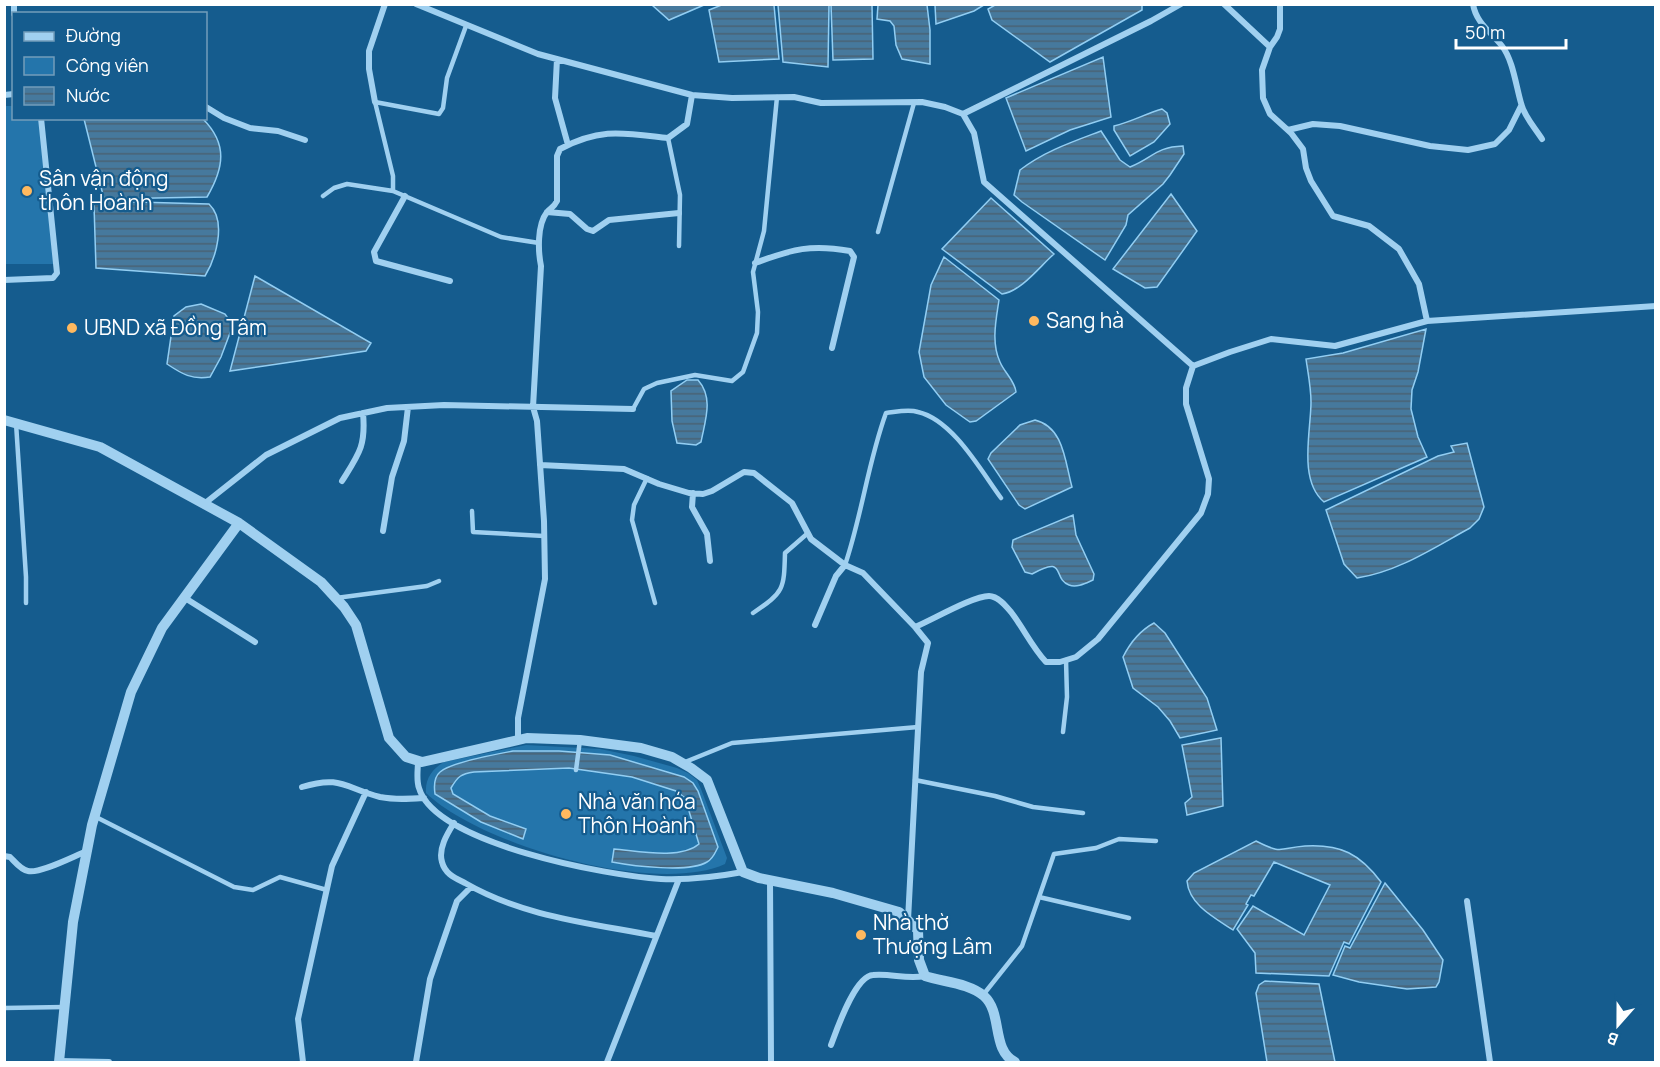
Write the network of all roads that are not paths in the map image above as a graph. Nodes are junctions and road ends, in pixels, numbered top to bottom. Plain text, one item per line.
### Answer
1 (385, 4) edge
2 (416, 4) edge
3 (1181, 4) edge
4 (1224, 4) edge
5 (1280, 4) edge
6 (1473, 4) edge
7 (466, 26) junction
8 (1270, 47) junction
9 (556, 59) junction
10 (692, 94) junction
11 (777, 97) junction
12 (375, 102) junction
13 (914, 103) junction
14 (1521, 106) junction
15 (207, 108) edge
16 (963, 114) junction
17 (41, 120) edge
18 (1288, 130) junction
19 (668, 138) junction
20 (305, 140) dead end
21 (1542, 140) dead end
22 (568, 145) junction
23 (393, 191) junction
24 (323, 196) dead end
25 (405, 196) junction
26 (547, 212) junction
27 (680, 213) junction
28 (878, 232) dead end
29 (539, 243) junction
30 (679, 246) dead end
31 (756, 263) junction
32 (4, 280) edge
33 (450, 281) dead end
34 (1656, 306) edge
35 (1427, 321) junction
36 (832, 348) dead end
37 (1193, 366) junction
38 (408, 407) junction
39 (533, 407) junction
40 (633, 409) joint
41 (363, 413) junction
42 (10, 421) edge
43 (540, 465) junction
44 (647, 478) junction
45 (342, 481) dead end
46 (693, 493) junction
47 (1001, 498) dead end
48 (204, 504) junction
49 (472, 512) dead end
50 (239, 524) junction
51 (383, 531) dead end
52 (808, 533) junction
53 (544, 536) junction
54 (710, 561) dead end
55 (845, 565) junction
56 (439, 581) dead end
57 (185, 598) junction
58 (336, 598) junction
59 (26, 603) dead end
60 (655, 603) dead end
61 (753, 613) dead end
62 (814, 625) dead end
63 (915, 627) junction
64 (255, 642) dead end
65 (1066, 660) junction
66 (918, 727) junction
67 (1063, 732) dead end
68 (518, 739) junction
69 (579, 745) junction
70 (418, 761) junction
71 (683, 763) junction
72 (576, 770) dead end
73 (915, 780) junction
74 (302, 787) dead end
75 (366, 792) junction
76 (424, 798) junction
77 (1083, 813) dead end
78 (94, 817) junction
79 (454, 823) junction
80 (1155, 841) dead end
81 (87, 850) junction
82 (4, 856) edge
83 (743, 872) junction
84 (679, 879) junction
85 (770, 880) junction
86 (471, 887) junction
87 (327, 890) junction
88 (1039, 897) junction
89 (1467, 901) dead end
90 (1129, 918) dead end
91 (908, 921) junction
92 (656, 936) junction
93 (925, 976) junction
94 (983, 995) junction
95 (65, 1007) junction
96 (4, 1008) edge
97 (831, 1045) dead end
98 (60, 1062) edge
99 (110, 1062) edge
100 (303, 1062) edge
101 (416, 1062) edge
102 (607, 1062) edge
103 (771, 1062) edge
104 (1013, 1062) edge
105 (1490, 1062) edge

1 - 12 street
2 - 7 street
3 - 16 street
4 - 8 street
5 - 8 street
6 - 14 street
7 - 9 street
7 - 12 lane
8 - 18 street
9 - 10 street
9 - 22 street
10 - 11 street
10 - 19 street
11 - 13 street
11 - 31 lane
12 - 23 lane
13 - 16 street
13 - 28 lane
14 - 18 street
14 - 21 street
15 - 20 street
16 - 37 street
17 - 32 street
18 - 35 street
19 - 22 street
19 - 27 lane
22 - 26 street
23 - 24 lane
23 - 25 lane
25 - 29 lane
25 - 33 street
26 - 27 street
26 - 29 street
27 - 30 lane
29 - 39 street
31 - 36 street
31 - 40 lane
34 - 35 street
35 - 37 street
37 - 65 street
38 - 39 street
38 - 41 street
38 - 51 street
39 - 40 street
39 - 43 street
41 - 45 street
41 - 48 street
42 - 48 street
42 - 59 lane
43 - 44 street
43 - 53 street
44 - 46 street
44 - 60 lane
46 - 52 street
46 - 54 street
47 - 55 lane
48 - 50 street
49 - 53 lane
50 - 57 street
50 - 58 street
52 - 55 street
52 - 61 lane
53 - 68 street
55 - 62 street
55 - 63 street
56 - 58 lane
57 - 64 street
57 - 78 street
58 - 70 street
63 - 65 street
63 - 66 street
65 - 67 lane
66 - 71 lane
66 - 73 street
68 - 69 street
68 - 70 street
69 - 71 street
69 - 72 lane
70 - 76 street
71 - 83 street
73 - 77 lane
73 - 91 street
74 - 75 street
75 - 76 street
75 - 87 street
76 - 79 street
78 - 81 street
78 - 87 lane
79 - 84 street
79 - 86 street
80 - 88 lane
81 - 82 street
81 - 95 street
83 - 84 street
83 - 85 street
84 - 92 street
85 - 91 street
85 - 103 street
86 - 92 street
86 - 101 street
87 - 100 street
88 - 90 lane
88 - 94 lane
89 - 105 street
91 - 93 street
92 - 102 street
93 - 94 street
93 - 97 street
94 - 104 street
95 - 96 lane
95 - 98 street
98 - 99 street

